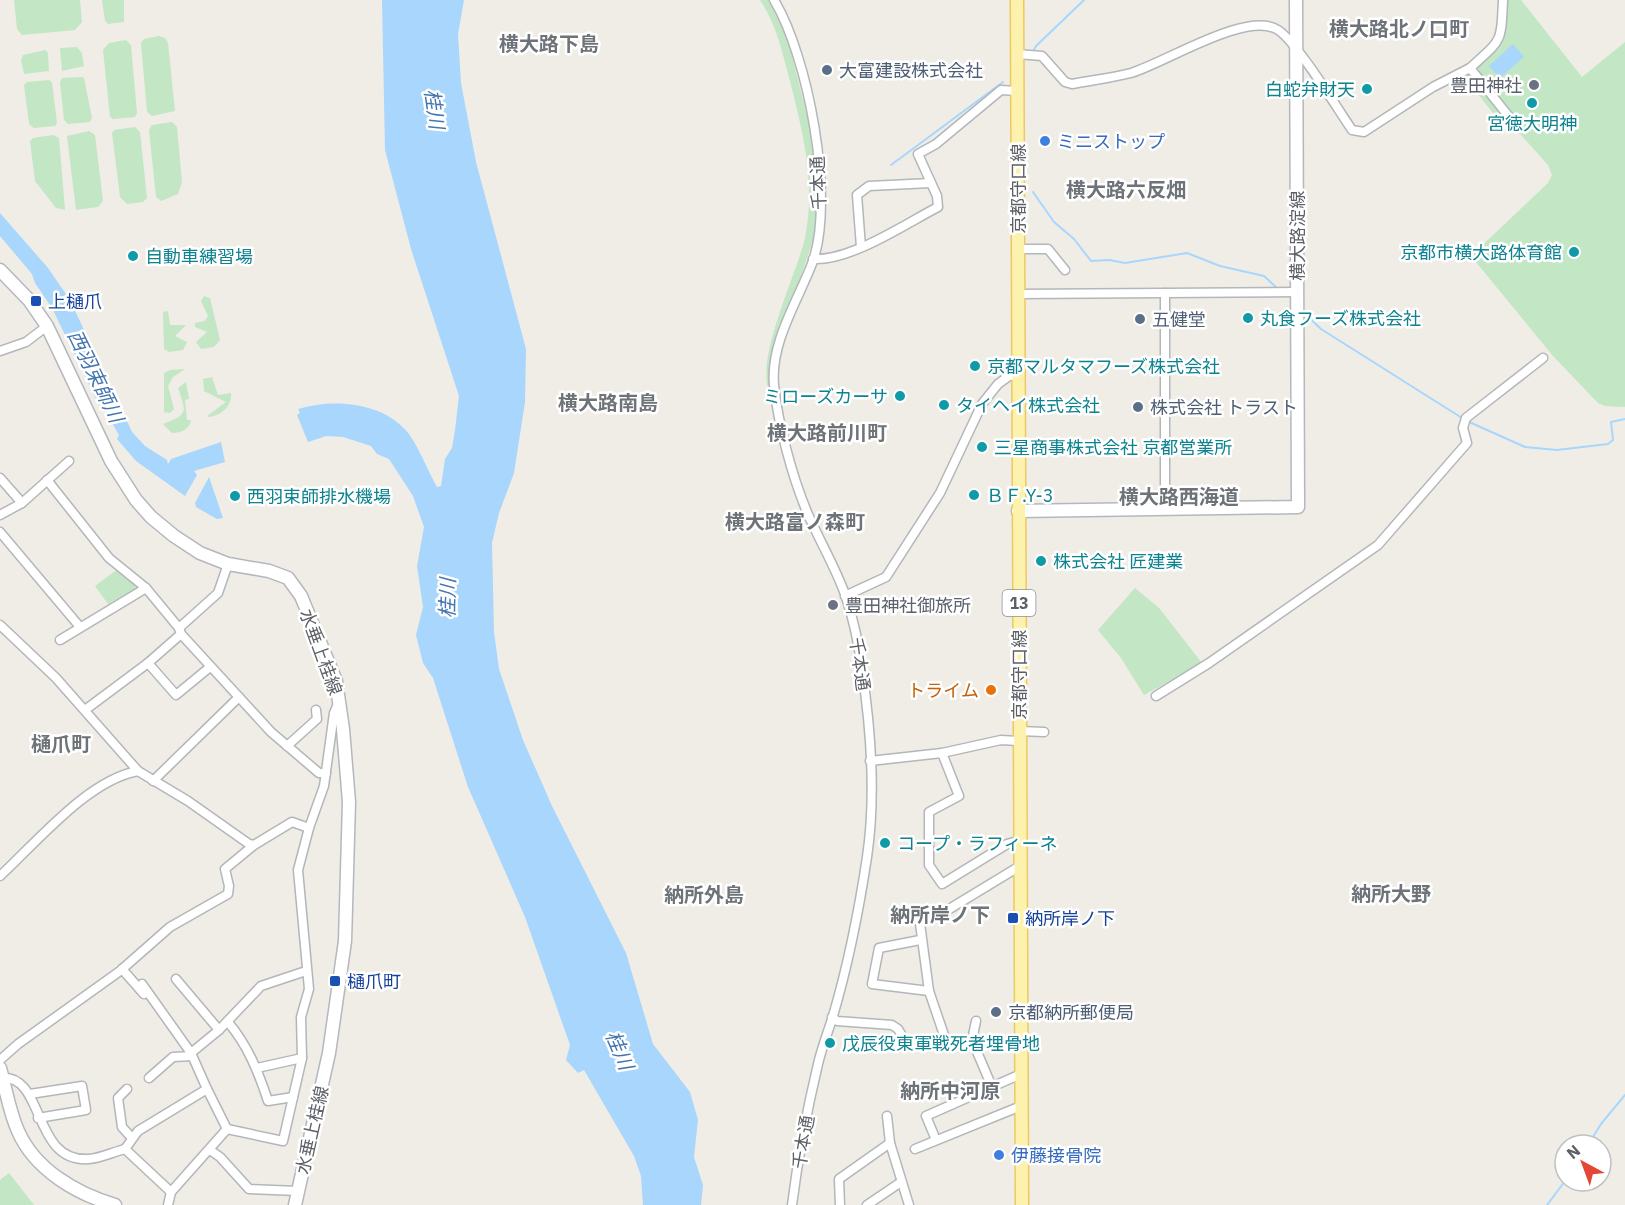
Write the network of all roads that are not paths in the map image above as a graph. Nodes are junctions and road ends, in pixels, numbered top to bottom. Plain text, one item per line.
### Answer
1 (774, 0) edge
2 (1017, 0) edge
3 (1296, 0) edge
4 (1503, 0) edge
5 (1296, 50) junction
6 (1021, 55) junction
7 (1470, 68) junction
8 (1017, 91) junction
9 (1514, 123) dead end
10 (931, 183) junction
11 (861, 246) junction
12 (1018, 249) junction
13 (813, 259) junction
14 (0, 270) edge
15 (1065, 270) dead end
16 (1297, 292) junction
17 (1165, 293) junction
18 (1018, 294) junction
19 (47, 326) junction
20 (0, 351) edge
21 (1543, 358) dead end
22 (1018, 375) junction
23 (69, 461) dead end
24 (0, 478) edge
25 (47, 480) junction
26 (22, 504) junction
27 (1165, 509) junction
28 (1018, 511) junction
29 (0, 515) edge
30 (0, 532) edge
31 (228, 564) junction
32 (146, 588) junction
33 (846, 596) junction
34 (0, 625) edge
35 (80, 627) junction
36 (180, 631) junction
37 (60, 640) dead end
38 (148, 663) junction
39 (210, 667) junction
40 (1156, 696) dead end
41 (239, 697) junction
42 (339, 700) junction
43 (85, 710) junction
44 (316, 710) dead end
45 (1044, 732) dead end
46 (1019, 736) junction
47 (287, 746) junction
48 (942, 753) junction
49 (870, 761) junction
50 (138, 771) junction
51 (326, 773) junction
52 (153, 781) junction
53 (309, 828) junction
54 (1021, 840) junction
55 (254, 845) junction
56 (1020, 866) junction
57 (0, 876) edge
58 (920, 940) junction
59 (122, 969) junction
60 (306, 971) junction
61 (176, 979) dead end
62 (142, 984) dead end
63 (929, 991) junction
64 (832, 1017) junction
65 (168, 1020) junction
66 (976, 1021) dead end
67 (228, 1022) junction
68 (219, 1030) junction
69 (191, 1055) junction
70 (302, 1058) junction
71 (0, 1060) edge
72 (257, 1068) junction
73 (1022, 1074) junction
74 (1, 1075) edge
75 (149, 1078) dead end
76 (992, 1087) junction
77 (127, 1089) dead end
78 (207, 1089) junction
79 (30, 1094) junction
80 (293, 1097) junction
81 (1021, 1106) junction
82 (887, 1116) dead end
83 (38, 1118) junction
84 (227, 1129) junction
85 (131, 1137) junction
86 (936, 1140) junction
87 (890, 1143) junction
88 (125, 1149) junction
89 (915, 1149) dead end
90 (210, 1150) junction
91 (902, 1182) junction
92 (298, 1191) junction
93 (171, 1192) junction
94 (116, 1205) edge
95 (168, 1205) edge
96 (295, 1205) edge
97 (792, 1205) edge
98 (840, 1205) edge
99 (867, 1205) edge
100 (909, 1205) edge
101 (1022, 1205) edge

1 - 13 street, 千本通
2 - 6 main road, 京都守口線 / 13
3 - 5 main road, 横大路淀線
4 - 7 street
5 - 6 street
5 - 7 street
5 - 16 main road, 横大路淀線
6 - 8 main road, 京都守口線 / 13
7 - 9 street
8 - 10 street
8 - 12 main road, 京都守口線 / 13
10 - 11 street
10 - 11 street
11 - 13 street
12 - 15 street
12 - 18 main road, 京都守口線 / 13
13 - 33 street, 千本通
14 - 19 main road, 水垂上桂線
16 - 17 street
16 - 27 main road, 横大路淀線
17 - 18 street
17 - 27 street
18 - 22 main road, 京都守口線 / 13
19 - 20 street
19 - 31 main road, 水垂上桂線
21 - 40 street
22 - 28 main road, 京都守口線 / 13
22 - 33 street
23 - 25 street
24 - 26 street
25 - 26 street
25 - 32 street
26 - 29 street
27 - 28 main road
28 - 46 main road, 京都守口線 / 13
30 - 35 street
31 - 36 street
31 - 42 main road, 水垂上桂線
32 - 35 street
32 - 36 street
33 - 49 street, 千本通
34 - 43 street
35 - 37 street
36 - 38 street
36 - 39 street
38 - 39 street
38 - 43 street
39 - 41 street
41 - 47 street
41 - 52 street
42 - 51 street
42 - 92 main road, 水垂上桂線
43 - 50 street
44 - 47 street
45 - 46 street
46 - 48 street
46 - 54 main road, 京都守口線 / 13
47 - 51 street
48 - 49 street
48 - 54 street
49 - 64 street, 千本通
50 - 52 street
50 - 57 street
51 - 53 street
52 - 55 street
53 - 55 street
53 - 60 street
54 - 56 main road, 京都守口線 / 13
55 - 59 street
56 - 58 street
56 - 73 main road, 京都守口線 / 13
58 - 63 street
58 - 63 street
59 - 65 street
59 - 71 street
60 - 67 street
60 - 70 street
61 - 68 street
62 - 65 street
63 - 64 street
64 - 97 street, 千本通
65 - 69 street
66 - 76 street
67 - 68 street
67 - 72 street
68 - 69 street
69 - 75 street
69 - 78 street
70 - 72 street
70 - 80 street
72 - 80 street
73 - 76 street
73 - 81 main road, 京都守口線 / 13
74 - 79 street
74 - 94 main road
76 - 86 street
77 - 85 street
78 - 84 street
78 - 85 street
79 - 83 street
79 - 83 street
80 - 84 street
81 - 86 street
81 - 101 main road, 京都守口線 / 13
82 - 87 street
83 - 88 street
84 - 90 street
85 - 88 street
86 - 89 street
87 - 91 street
87 - 98 street
88 - 93 street
90 - 92 street
90 - 93 street
91 - 99 street
91 - 100 street
92 - 96 main road, 水垂上桂線
93 - 95 street

